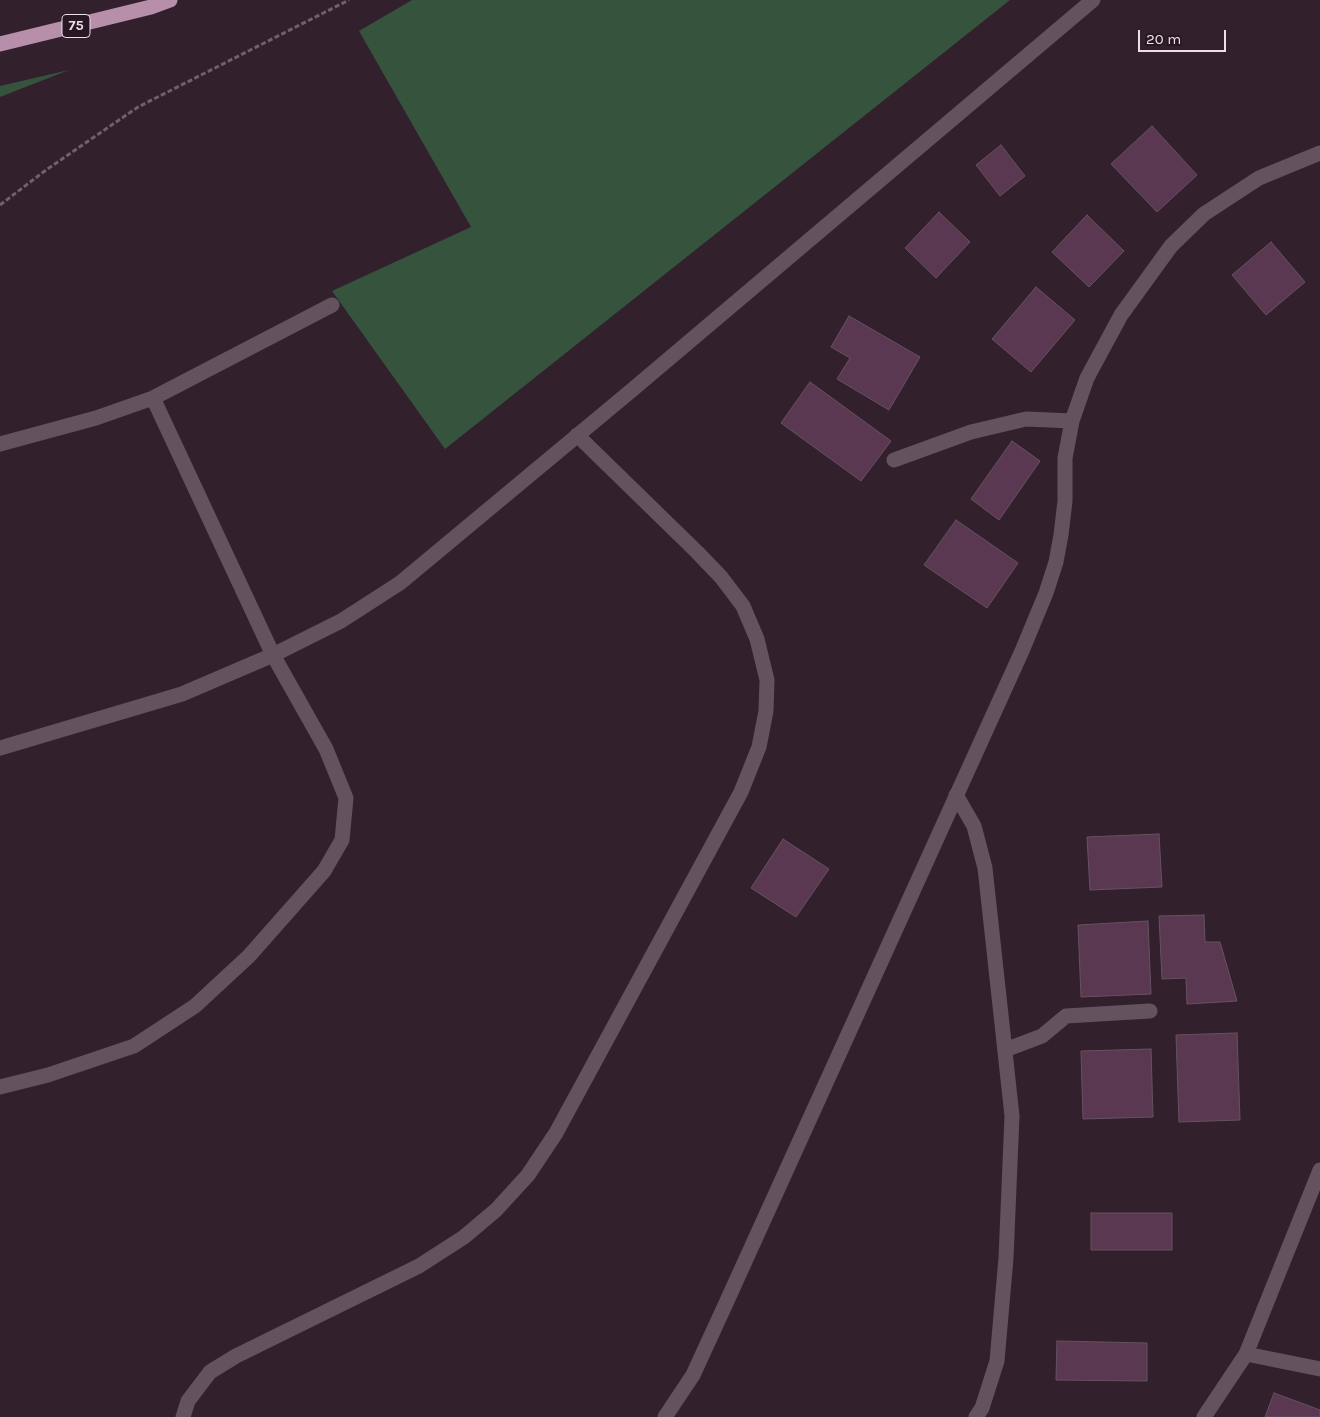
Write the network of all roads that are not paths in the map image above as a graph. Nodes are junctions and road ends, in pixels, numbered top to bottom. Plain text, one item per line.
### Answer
1 (168, 0) edge
2 (1093, 0) edge
3 (0, 44) edge
4 (1320, 153) edge
5 (332, 305) dead end
6 (153, 398) junction
7 (1072, 421) junction
8 (577, 435) junction
9 (0, 444) edge
10 (894, 460) dead end
11 (273, 655) junction
12 (0, 748) edge
13 (956, 796) junction
14 (1150, 1011) dead end
15 (1005, 1050) junction
16 (0, 1087) edge
17 (1320, 1170) edge
18 (1246, 1354) junction
19 (1320, 1369) edge
20 (183, 1417) edge
21 (665, 1417) edge
22 (976, 1417) edge
23 (1204, 1417) edge

1 - 3 highway, 75
2 - 8 street
4 - 7 street
5 - 6 street
6 - 9 street
6 - 11 street
7 - 10 street
7 - 13 street
8 - 11 street
8 - 20 street
11 - 12 street
11 - 16 street
13 - 15 street
13 - 21 street
14 - 15 street
15 - 22 street
17 - 18 street
18 - 19 street
18 - 23 street

